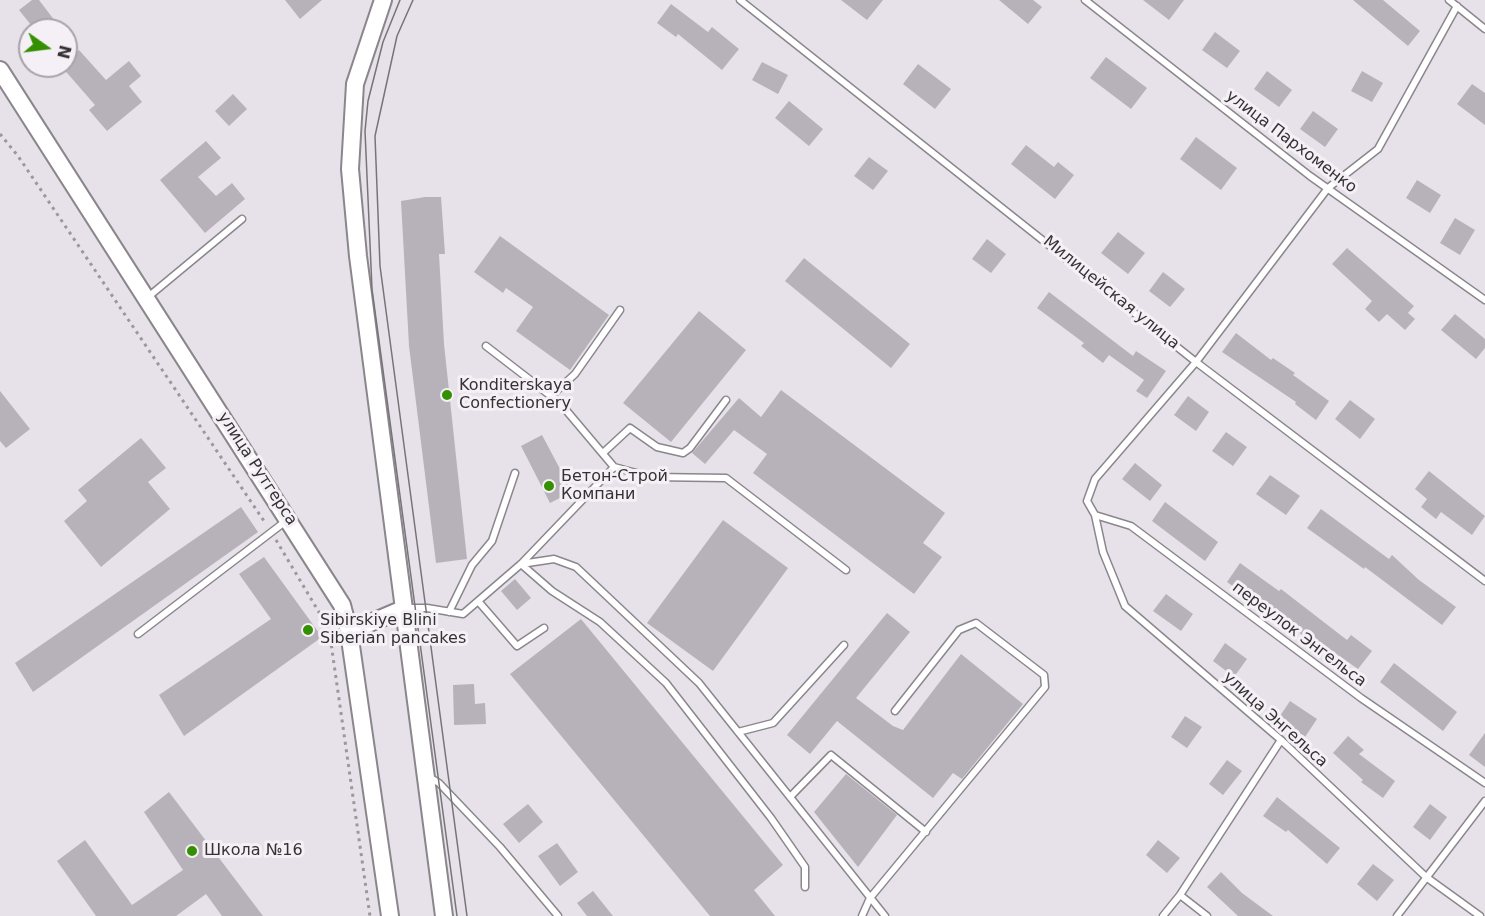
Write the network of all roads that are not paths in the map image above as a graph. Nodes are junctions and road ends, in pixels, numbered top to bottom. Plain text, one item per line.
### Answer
1 (383, 0) edge
2 (740, 0) edge
3 (1085, 0) edge
4 (1449, 0) edge
5 (1457, 6) junction
6 (1485, 29) edge
7 (0, 70) edge
8 (1328, 188) junction
9 (242, 219) dead end
10 (147, 297) junction
11 (1485, 300) edge
12 (620, 310) dead end
13 (486, 346) dead end
14 (1197, 362) junction
15 (551, 396) junction
16 (726, 400) dead end
17 (603, 453) junction
18 (614, 467) junction
19 (516, 473) dead end
20 (1095, 515) junction
21 (288, 518) junction
22 (521, 564) junction
23 (846, 570) dead end
24 (1485, 581) edge
25 (478, 601) junction
26 (403, 609) junction
27 (449, 612) junction
28 (544, 628) dead end
29 (349, 632) junction
30 (138, 634) dead end
31 (844, 645) dead end
32 (895, 711) dead end
33 (738, 732) junction
34 (1281, 740) junction
35 (424, 774) junction
36 (1485, 783) edge
37 (790, 797) junction
38 (1485, 801) edge
39 (926, 831) junction
40 (1426, 877) junction
41 (805, 887) dead end
42 (1180, 895) junction
43 (870, 898) junction
44 (390, 916) edge
45 (444, 916) edge
46 (558, 916) edge
47 (862, 916) edge
48 (885, 916) edge
49 (1163, 916) edge
50 (1207, 916) edge
51 (1396, 916) edge
52 (1480, 916) edge

1 - 26 main road
2 - 14 lane, Милицейская улица
3 - 8 lane, улица Пархоменко
4 - 5 lane
5 - 6 lane
5 - 8 lane, улица Энгельса
7 - 10 main road, улица Рутгерса
8 - 11 lane, улица Пархоменко
8 - 14 lane, улица Энгельса
9 - 10 lane
10 - 21 main road, улица Рутгерса
12 - 15 lane
13 - 15 lane
14 - 20 lane, улица Энгельса
14 - 24 lane, Милицейская улица
15 - 17 lane
16 - 17 lane
17 - 18 lane
18 - 22 lane
18 - 23 lane
19 - 27 lane
20 - 34 lane, улица Энгельса
20 - 36 lane, переулок Энгельса
21 - 29 main road, улица Рутгерса
21 - 30 lane
22 - 25 lane
22 - 33 lane
22 - 41 lane
25 - 27 lane
25 - 28 lane
26 - 27 lane
26 - 29 main road
26 - 35 main road
29 - 44 main road, улица Рутгерса
31 - 33 lane
32 - 39 lane
33 - 37 lane
34 - 40 lane, улица Энгельса
34 - 42 lane
35 - 45 main road
35 - 46 lane
37 - 39 lane
37 - 43 lane
38 - 40 lane
39 - 43 lane
40 - 51 lane
40 - 52 lane, улица Энгельса
42 - 49 lane
42 - 50 lane
43 - 47 lane
43 - 48 lane

